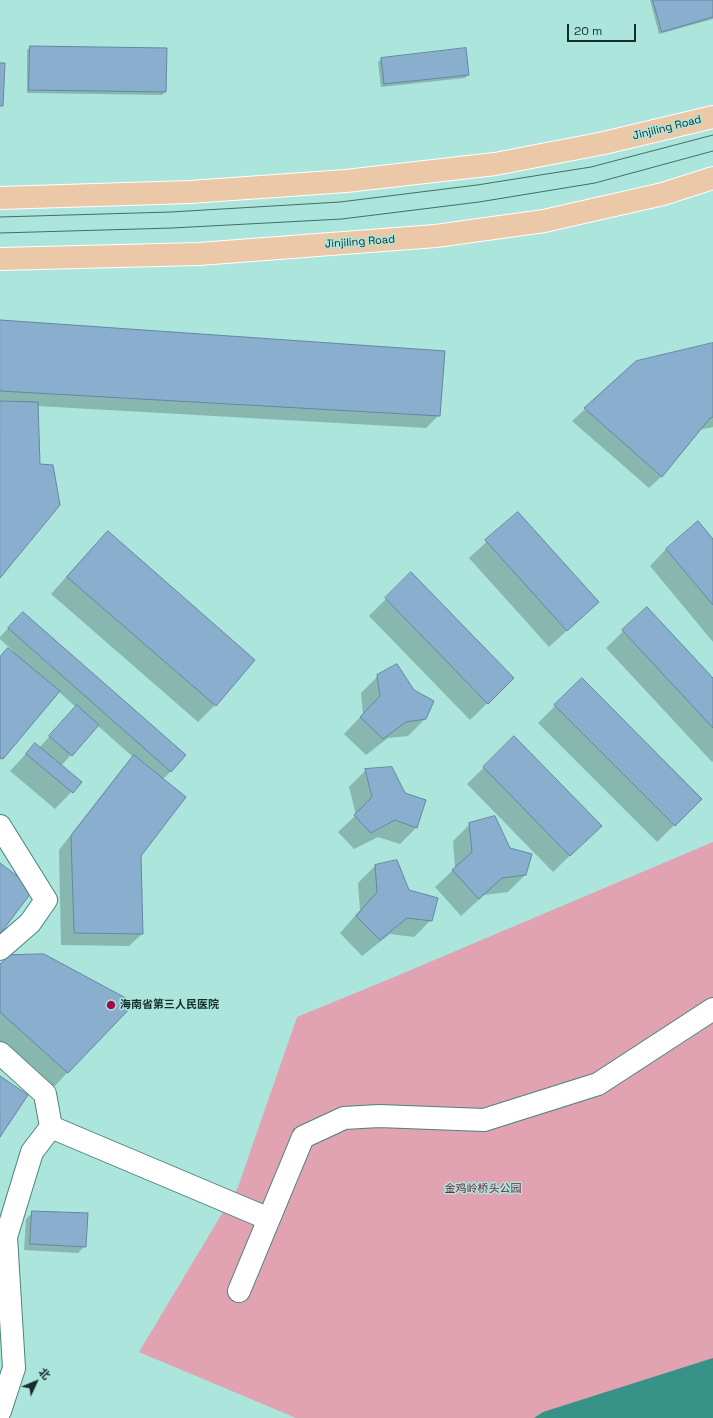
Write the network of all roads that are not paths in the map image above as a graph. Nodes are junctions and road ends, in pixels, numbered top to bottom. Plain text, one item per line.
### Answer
1 (713, 117) edge
2 (713, 178) edge
3 (0, 198) edge
4 (0, 259) edge
5 (0, 826) edge
6 (0, 949) edge
7 (713, 1009) edge
8 (0, 1053) edge
9 (51, 1127) junction
10 (269, 1220) junction
11 (239, 1291) dead end
12 (0, 1411) edge

1 - 3 main road, Jinjiling Road
2 - 4 main road, Jinjiling Road
5 - 6 street
7 - 10 street
8 - 9 street
9 - 10 street
9 - 12 street
10 - 11 street

